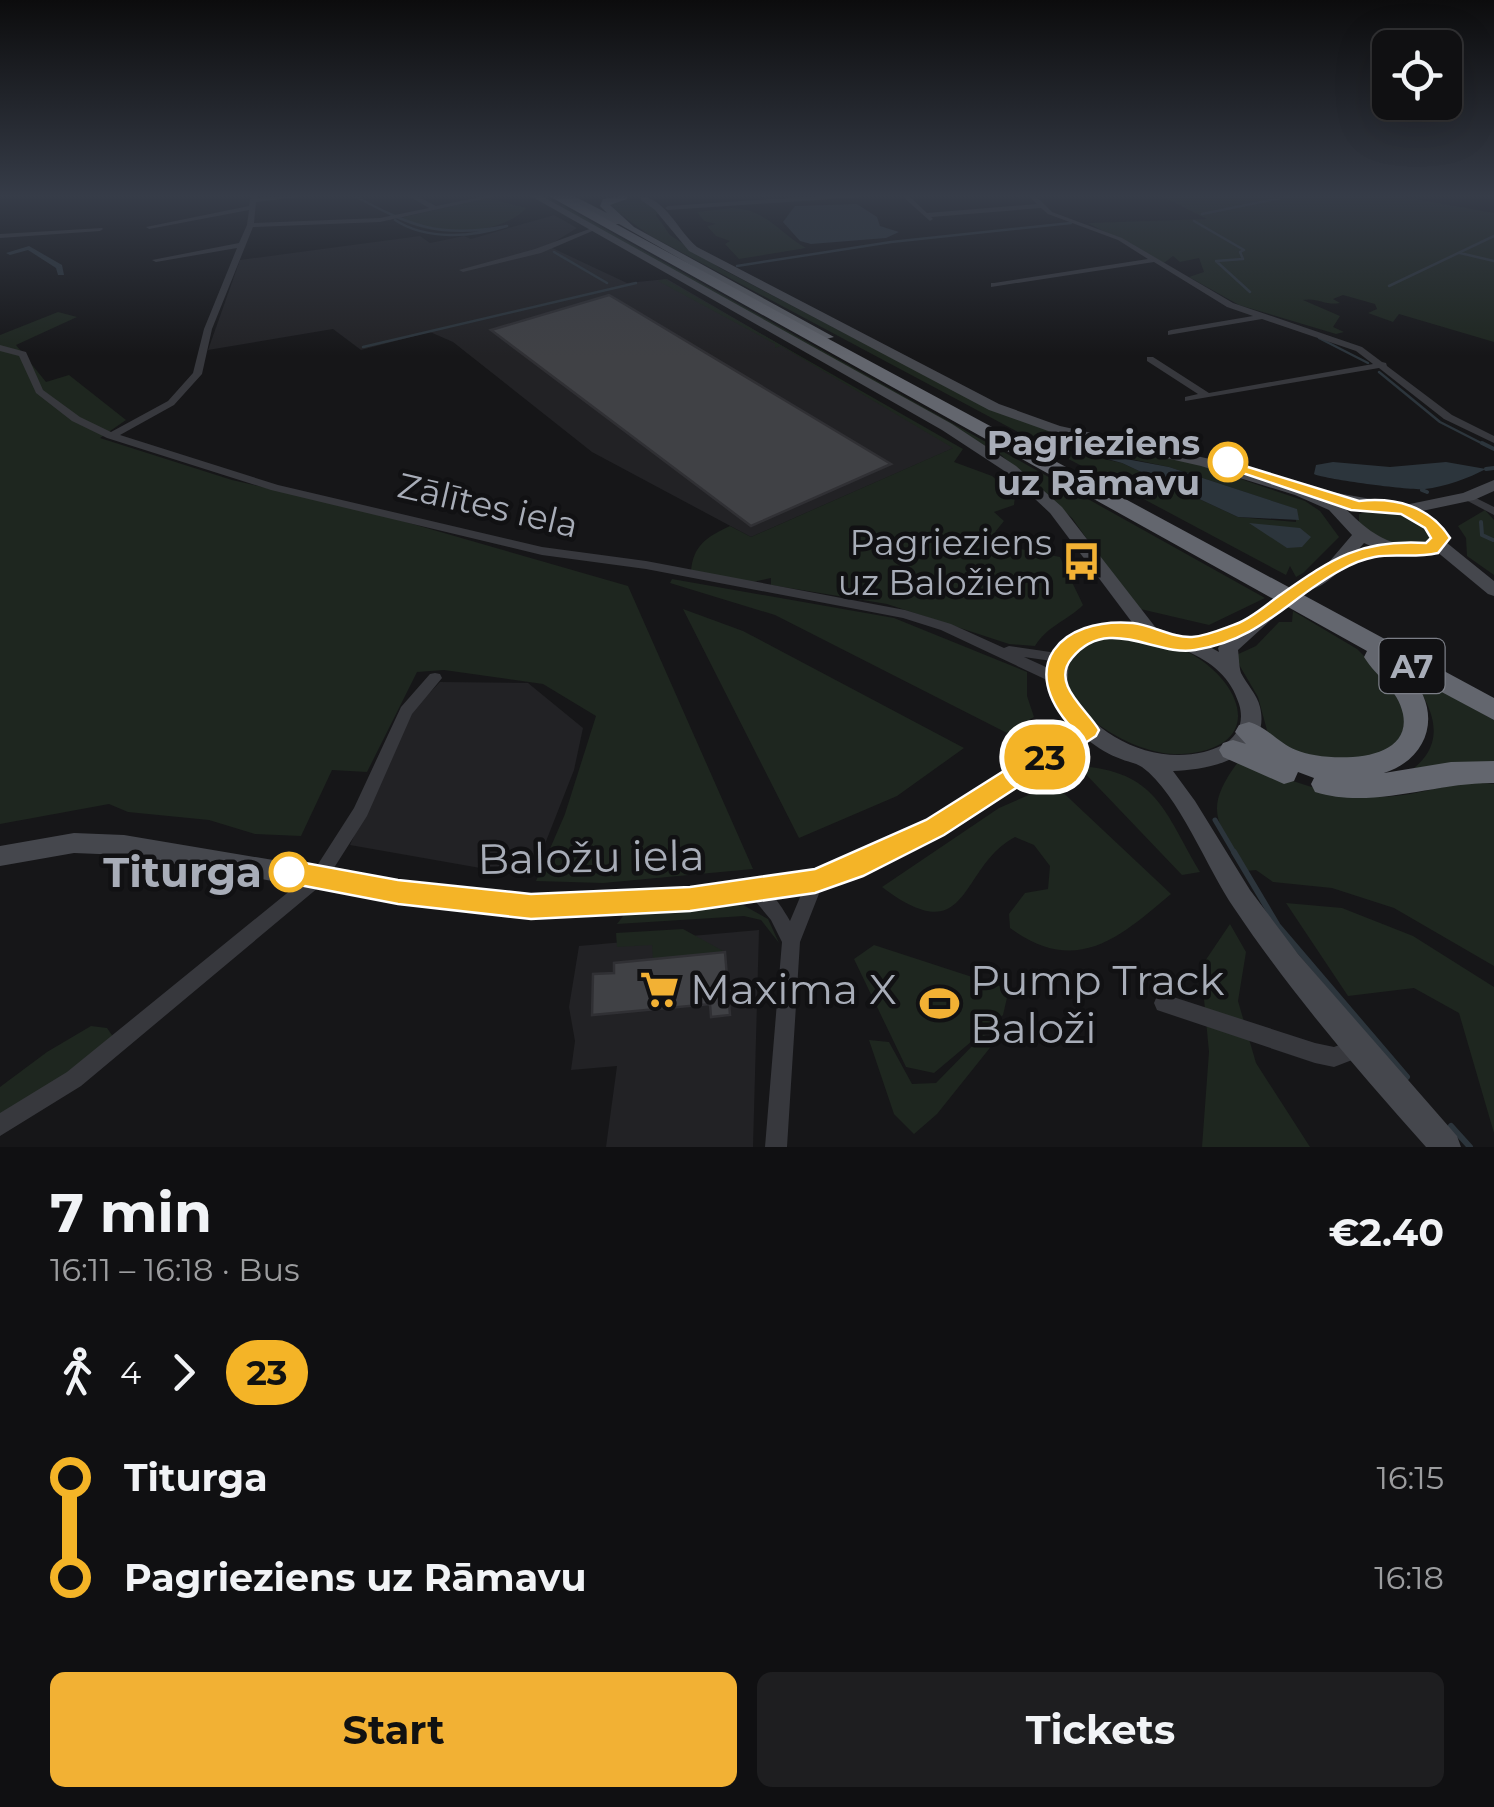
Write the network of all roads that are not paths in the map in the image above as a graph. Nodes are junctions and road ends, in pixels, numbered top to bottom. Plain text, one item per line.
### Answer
1 (217, 249) edge
2 (239, 249) edge
3 (544, 249) edge
4 (629, 249) edge
5 (651, 249) edge
6 (664, 249) edge
7 (694, 249) edge
8 (698, 249) edge
9 (1136, 249) edge
10 (703, 255) junction
11 (156, 260) dead end
12 (1155, 260) junction
13 (463, 270) dead end
14 (994, 285) dead end
15 (1262, 316) junction
16 (1170, 333) dead end
17 (827, 338) joint
18 (0, 348) edge
19 (1150, 359) dead end
20 (1382, 365) junction
21 (1206, 396) junction
22 (1188, 399) dead end
23 (110, 436) junction
24 (1494, 440) edge
25 (1494, 484) edge
26 (1464, 498) junction
27 (1406, 510) junction
28 (1352, 511) junction
29 (1494, 512) edge
30 (1432, 524) junction
31 (1361, 535) junction
32 (1438, 544) junction
33 (1384, 546) junction
34 (1420, 551) junction
35 (1334, 566) junction
36 (1111, 585) junction
37 (1306, 586) dead end
38 (1493, 589) edge
39 (1278, 604) dead end
40 (1331, 621) junction
41 (1249, 627) junction
42 (1112, 630) junction
43 (1148, 631) junction
44 (1189, 644) junction
45 (1056, 667) junction
46 (1230, 673) junction
47 (435, 678) dead end
48 (1494, 696) edge
49 (1494, 710) edge
50 (1088, 730) junction
51 (1241, 741) junction
52 (1148, 758) junction
53 (1193, 762) junction
54 (1494, 772) edge
55 (1192, 809) junction
56 (0, 856) edge
57 (319, 877) junction
58 (815, 881) junction
59 (756, 891) junction
60 (791, 942) junction
61 (1164, 1003) dead end
62 (1349, 1052) junction
63 (0, 1125) edge
64 (776, 1147) edge
65 (1446, 1147) edge

1 - 11 street
2 - 23 street
3 - 13 street
4 - 36 main road
5 - 40 highway, A7
6 - 17 highway, A7
7 - 10 main road
8 - 10 main road
9 - 12 street
10 - 28 main road
12 - 14 street
12 - 15 street
15 - 16 street
15 - 20 street
17 - 48 highway, A7
18 - 23 street, Zālītes iela
19 - 21 street
20 - 21 street
20 - 24 street
21 - 22 street
23 - 45 street, Zālītes iela
25 - 26 main road
26 - 27 main road
26 - 29 street
26 - 30 main road
27 - 28 main road
27 - 30 main road
28 - 31 main road
30 - 32 main road
31 - 33 main road
31 - 35 main road
32 - 34 main road
32 - 38 main road
33 - 34 main road
33 - 35 main road
34 - 38 main road
35 - 37 main road
36 - 42 main road
36 - 43 main road
39 - 41 main road
40 - 49 highway, A7
40 - 51 highway
41 - 44 main road
41 - 46 main road
42 - 43 main road
42 - 45 main road
43 - 44 main road
44 - 46 main road
45 - 50 main road
46 - 51 main road
47 - 57 street
50 - 52 main road
50 - 58 main road, Baložu iela
51 - 53 main road
51 - 54 highway
52 - 53 main road
52 - 55 main road
53 - 55 main road
55 - 62 main road
56 - 57 main road, Baložu iela
57 - 59 main road, Baložu iela
57 - 63 street
58 - 59 main road, Baložu iela
58 - 60 street
59 - 60 street
60 - 64 street
61 - 62 street
62 - 65 main road

